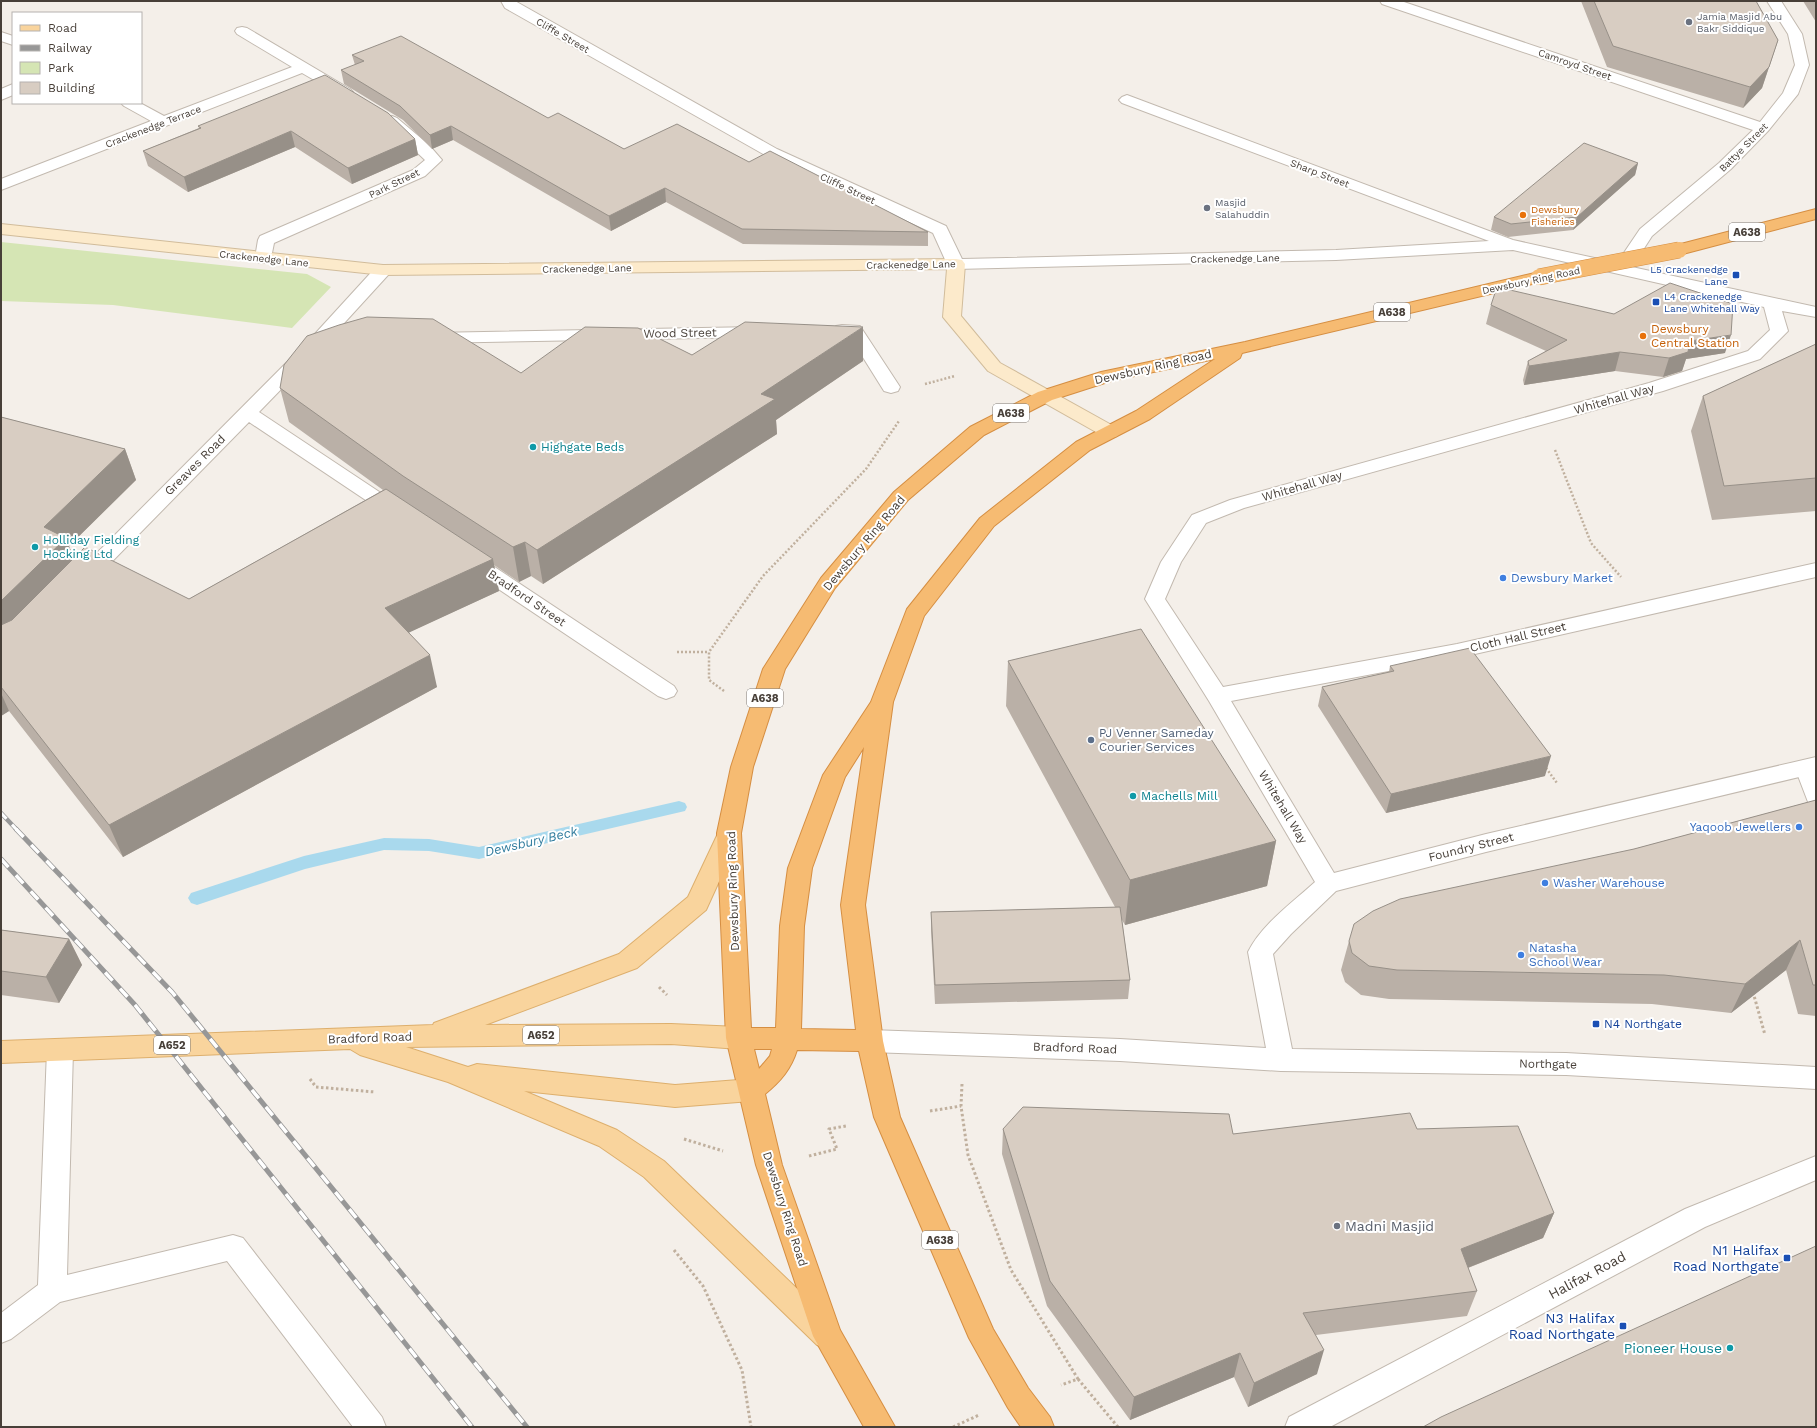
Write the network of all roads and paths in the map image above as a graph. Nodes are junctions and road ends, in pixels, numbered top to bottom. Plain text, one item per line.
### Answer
1 (508, 1) edge
2 (1387, 1) edge
3 (1774, 1) edge
4 (1413, 4) edge
5 (242, 30) dead end
6 (1, 36) edge
7 (12, 41) edge
8 (304, 67) junction
9 (12, 90) edge
10 (1, 95) edge
11 (357, 99) edge
12 (1127, 100) dead end
13 (131, 104) edge
14 (377, 112) edge
15 (163, 122) junction
16 (1763, 128) junction
17 (1, 185) edge
18 (1816, 214) edge
19 (1, 229) edge
20 (1513, 245) junction
21 (263, 258) junction
22 (956, 264) junction
23 (1622, 269) junction
24 (383, 270) junction
25 (1772, 304) junction
26 (1816, 312) edge
27 (822, 330) edge
28 (774, 331) edge
29 (414, 338) edge
30 (318, 340) junction
31 (342, 340) edge
32 (1245, 346) junction
33 (994, 367) junction
34 (891, 387) dead end
35 (920, 390) dead end
36 (1045, 396) junction
37 (247, 412) junction
38 (902, 416) dead end
39 (1110, 432) junction
40 (1553, 444) dead end
41 (413, 523) edge
42 (453, 549) edge
43 (1816, 570) edge
44 (73, 589) edge
45 (1647, 608) junction
46 (666, 691) dead end
47 (1217, 696) junction
48 (882, 702) junction
49 (758, 717) junction
50 (1543, 764) edge
51 (1811, 767) edge
52 (1557, 783) dead end
53 (1816, 796) edge
54 (729, 833) junction
55 (1328, 884) junction
56 (1752, 988) edge
57 (1754, 995) edge
58 (429, 1036) junction
59 (739, 1038) junction
60 (788, 1038) junction
61 (344, 1039) junction
62 (870, 1041) junction
63 (965, 1043) junction
64 (60, 1050) junction
65 (1, 1052) edge
66 (1281, 1060) junction
67 (454, 1073) junction
68 (1816, 1078) edge
69 (751, 1090) junction
70 (1816, 1168) edge
71 (673, 1248) dead end
72 (52, 1291) junction
73 (1, 1330) edge
74 (828, 1336) junction
75 (1078, 1380) junction
76 (1018, 1398) junction
77 (371, 1427) edge
78 (751, 1427) edge
79 (880, 1427) edge
80 (953, 1427) edge
81 (1039, 1427) edge
82 (1118, 1427) edge
83 (1300, 1427) edge

1 - 22 street, Cliffe Street
2 - 4 street, Camroyd Street
3 - 16 street, Battye Street
4 - 16 street, Camroyd Street
5 - 8 street
6 - 7 street
8 - 11 street
8 - 15 street, Crackenedge Terrace
9 - 10 street
12 - 20 street, Sharp Street
13 - 15 street
14 - 21 street, Park Street
15 - 17 street, Crackenedge Terrace
16 - 23 street, Battye Street
18 - 32 highway, Dewsbury Ring Road / A638, bridge
19 - 21 street, Crackenedge Lane
20 - 22 street, Crackenedge Lane
20 - 23 street, Crackenedge Lane
21 - 24 street, Crackenedge Lane
22 - 24 street, Crackenedge Lane
22 - 33 street, Cliffe Street
23 - 25 street, Crackenedge Lane
24 - 30 street, Greaves Road
25 - 26 street, Crackenedge Lane
25 - 47 street, Whitehall Way
27 - 34 street
28 - 29 street, Wood Street
30 - 31 street
30 - 37 street, Greaves Road
32 - 36 highway, Dewsbury Ring Road / A638
32 - 39 highway, Dewsbury Ring Road / A638
33 - 35 path
33 - 36 street, Cliffe Street
36 - 39 street, Cliffe Street
36 - 49 highway, Dewsbury Ring Road / A638
37 - 41 street
37 - 44 street, Greaves Road
38 - 49 path
39 - 48 highway, Dewsbury Ring Road / A638
40 - 45 path
42 - 46 street, Bradford Street
43 - 45 street, Cloth Hall Street
45 - 47 street, Cloth Hall Street
47 - 55 street, Whitehall Way
48 - 60 highway
48 - 62 highway, Dewsbury Ring Road / A638
49 - 54 highway, Dewsbury Ring Road / A638
50 - 52 path
51 - 53 street
51 - 55 street, Foundry Street
54 - 58 main road, A638
54 - 59 highway, Dewsbury Ring Road / A638
55 - 66 street, Foundry Street
56 - 57 path
58 - 59 main road, Bradford Road / A652
58 - 61 main road, Bradford Road / A652
59 - 60 highway
59 - 69 highway, Dewsbury Ring Road / A638
60 - 62 highway
60 - 69 highway
61 - 64 main road, Bradford Road / A652
61 - 67 main road
62 - 63 street, Bradford Road
62 - 76 highway, Dewsbury Ring Road / A638
63 - 66 street, Bradford Road
63 - 75 path
64 - 65 main road, Bradford Road / A652
64 - 72 street
66 - 68 street, Northgate
67 - 69 main road
67 - 74 main road
69 - 74 highway, Dewsbury Ring Road / A638
70 - 83 street, Halifax Road
71 - 78 path
72 - 73 street
72 - 77 street
74 - 79 highway, Dewsbury Ring Road / A638
75 - 76 path
75 - 82 path
76 - 80 path
76 - 81 highway, Dewsbury Ring Road / A638

